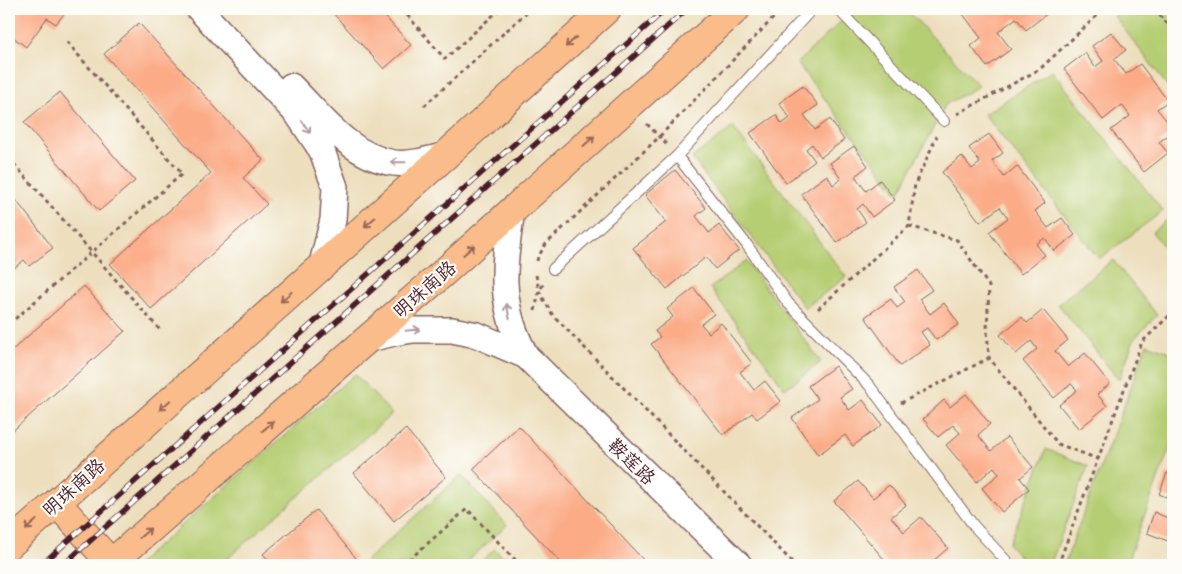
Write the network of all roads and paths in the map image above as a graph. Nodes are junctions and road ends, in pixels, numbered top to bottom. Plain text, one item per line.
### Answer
1 (199, 9) edge
2 (220, 9) edge
3 (402, 9) edge
4 (500, 9) edge
5 (525, 9) edge
6 (607, 9) edge
7 (736, 9) edge
8 (782, 9) edge
9 (812, 9) edge
10 (838, 9) edge
11 (1104, 9) edge
12 (1154, 9) edge
13 (1173, 30) edge
14 (66, 41) dead end
15 (267, 72) junction
16 (9, 83) edge
17 (15, 89) dead end
18 (424, 106) dead end
19 (944, 121) junction
20 (646, 123) dead end
21 (659, 137) junction
22 (446, 155) junction
23 (677, 156) junction
24 (14, 164) dead end
25 (512, 211) junction
26 (909, 226) junction
27 (92, 252) junction
28 (322, 264) junction
29 (536, 264) dead end
30 (553, 269) joint
31 (535, 272) dead end
32 (539, 291) junction
33 (1173, 312) edge
34 (534, 319) dead end
35 (805, 320) junction
36 (9, 324) edge
37 (160, 330) dead end
38 (365, 340) junction
39 (526, 356) junction
40 (989, 358) junction
41 (887, 409) junction
42 (1098, 459) junction
43 (57, 503) junction
44 (9, 545) edge
45 (110, 564) edge
46 (735, 564) edge
47 (403, 565) edge
48 (520, 565) edge
49 (794, 565) edge
50 (1010, 565) edge
51 (1058, 565) edge

1 - 15 street
2 - 15 street
3 - 4 path
5 - 18 path
6 -> 22 main road, 明珠南路
25 -> 7 main road, 明珠南路
8 - 21 path
9 - 23 lane
10 - 19 lane
11 - 19 path
12 - 13 path
14 - 27 path
22 -> 15 street
15 -> 28 street
16 - 17 path
19 - 26 path
20 - 21 path
21 - 23 path
21 - 29 path
22 -> 28 main road, 明珠南路
23 - 30 lane
23 - 35 lane
24 - 27 path
38 -> 25 main road, 明珠南路
39 -> 25 street
26 - 35 path
26 - 40 path
27 - 36 path
27 - 37 path
28 -> 43 main road, 明珠南路
30 - 32 path
31 - 32 path
32 - 34 path
32 - 49 path
33 - 42 path
35 - 41 lane
38 -> 39 street
45 -> 38 main road, 明珠南路
39 - 46 street, 鞍莲路
40 - 41 path
40 - 42 path
41 - 50 lane
42 - 51 path
43 -> 44 main road, 明珠南路
43 - 45 main road
47 - 48 path

